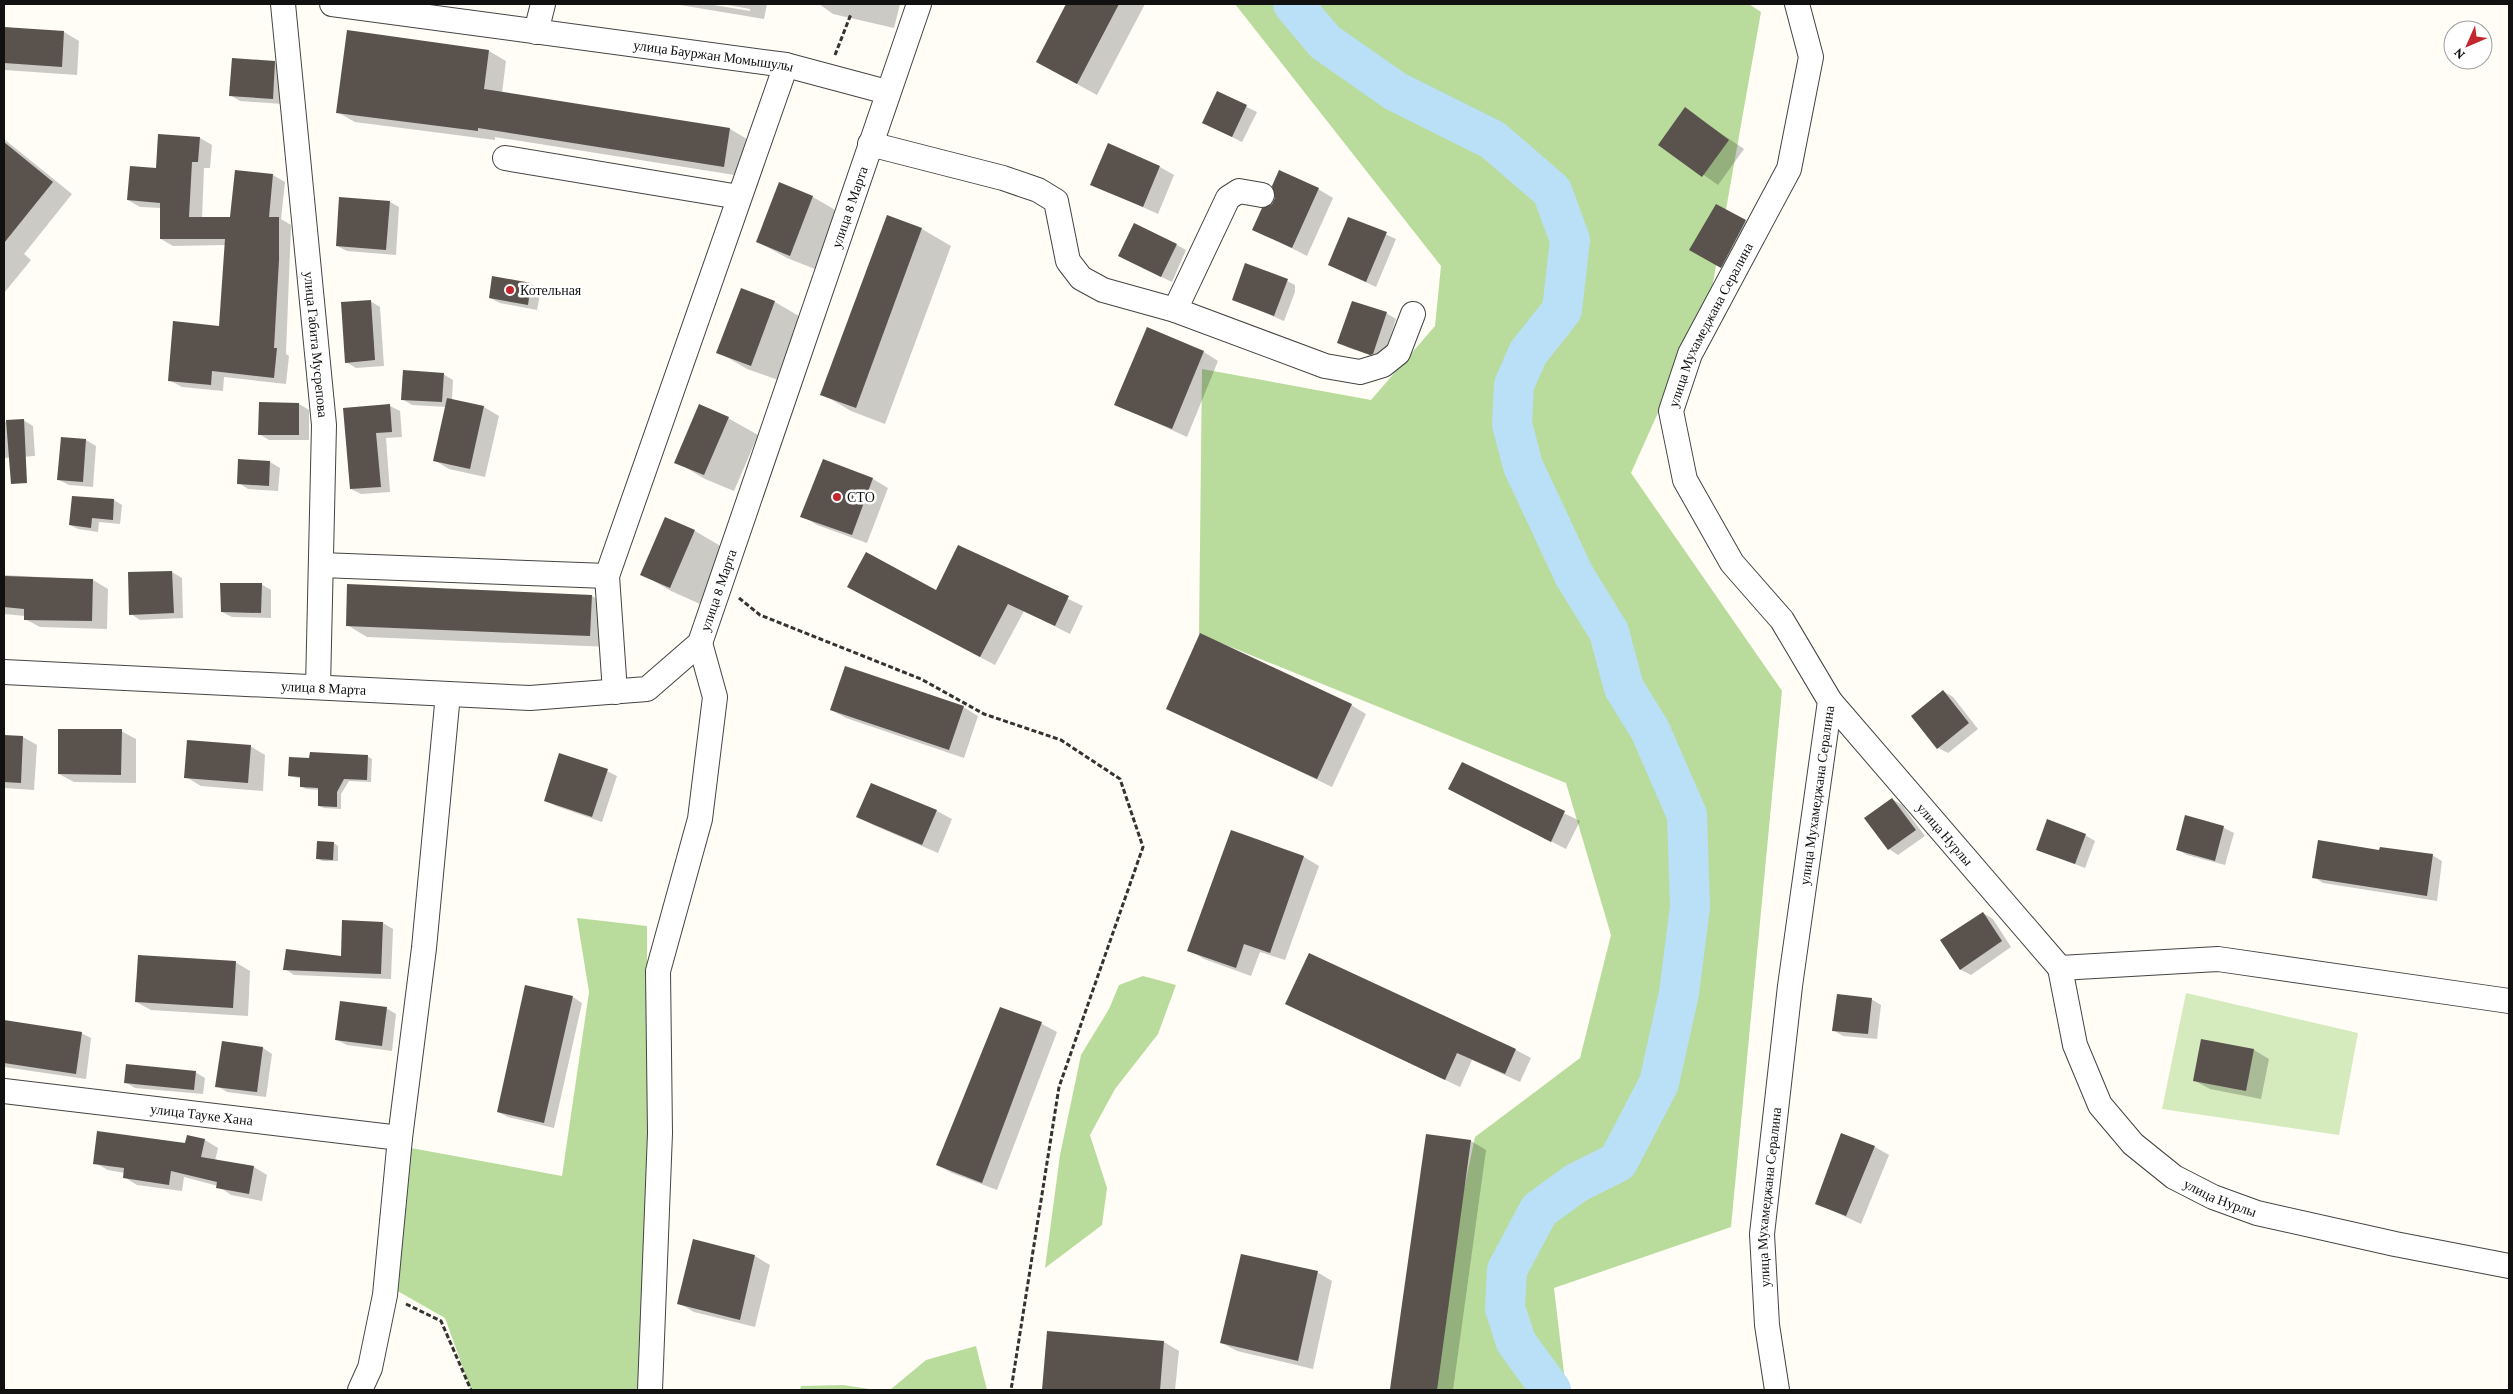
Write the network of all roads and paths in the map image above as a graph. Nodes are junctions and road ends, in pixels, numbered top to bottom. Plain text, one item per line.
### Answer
1 (283, 4) edge
2 (332, 4) edge
3 (543, 4) edge
4 (919, 4) edge
5 (1797, 4) edge
6 (851, 14) dead end
7 (536, 32) junction
8 (786, 65) junction
9 (827, 76) junction
10 (888, 92) junction
11 (870, 144) junction
12 (505, 158) dead end
13 (1262, 195) dead end
14 (740, 197) junction
15 (1174, 310) junction
16 (1413, 314) dead end
17 (321, 565) junction
18 (606, 576) junction
19 (721, 584) junction
20 (700, 643) junction
21 (4, 672) edge
22 (318, 687) junction
23 (614, 692) junction
24 (448, 694) junction
25 (1830, 701) junction
26 (2060, 968) junction
27 (2509, 1001) edge
28 (4, 1091) edge
29 (400, 1138) junction
30 (2509, 1266) edge
31 (385, 1296) junction
32 (360, 1390) edge
33 (471, 1390) edge
34 (650, 1390) edge
35 (1011, 1390) edge
36 (1777, 1390) edge

1 - 17 street, улица Габита Мусрепова
2 - 7 street, улица Бауржан Момышулы
3 - 7 street
4 - 10 street, улица 8 Марта
5 - 25 street, улица Мухамеджана Сералина
6 - 9 path
7 - 8 street, улица Бауржан Момышулы
8 - 9 street, улица Бауржан Момышулы
8 - 14 street
9 - 10 street, улица Бауржан Момышулы
10 - 11 street, улица 8 Марта
11 - 15 street
11 - 19 street, улица 8 Марта
12 - 14 street
13 - 15 street
14 - 18 street
15 - 16 street
17 - 18 street
17 - 22 street, улица Габита Мусрепова
18 - 23 street
19 - 20 street, улица 8 Марта
19 - 35 path
20 - 23 street, улица 8 Марта
20 - 34 street
21 - 22 street, улица 8 Марта
22 - 24 street, улица 8 Марта
23 - 24 street, улица 8 Марта
24 - 29 street
25 - 26 street, улица Нурлы
25 - 36 street, улица Мухамеджана Сералина
26 - 27 street
26 - 30 street, улица Нурлы
28 - 29 street, улица Тауке Хана
29 - 31 street
31 - 32 street
31 - 33 path

